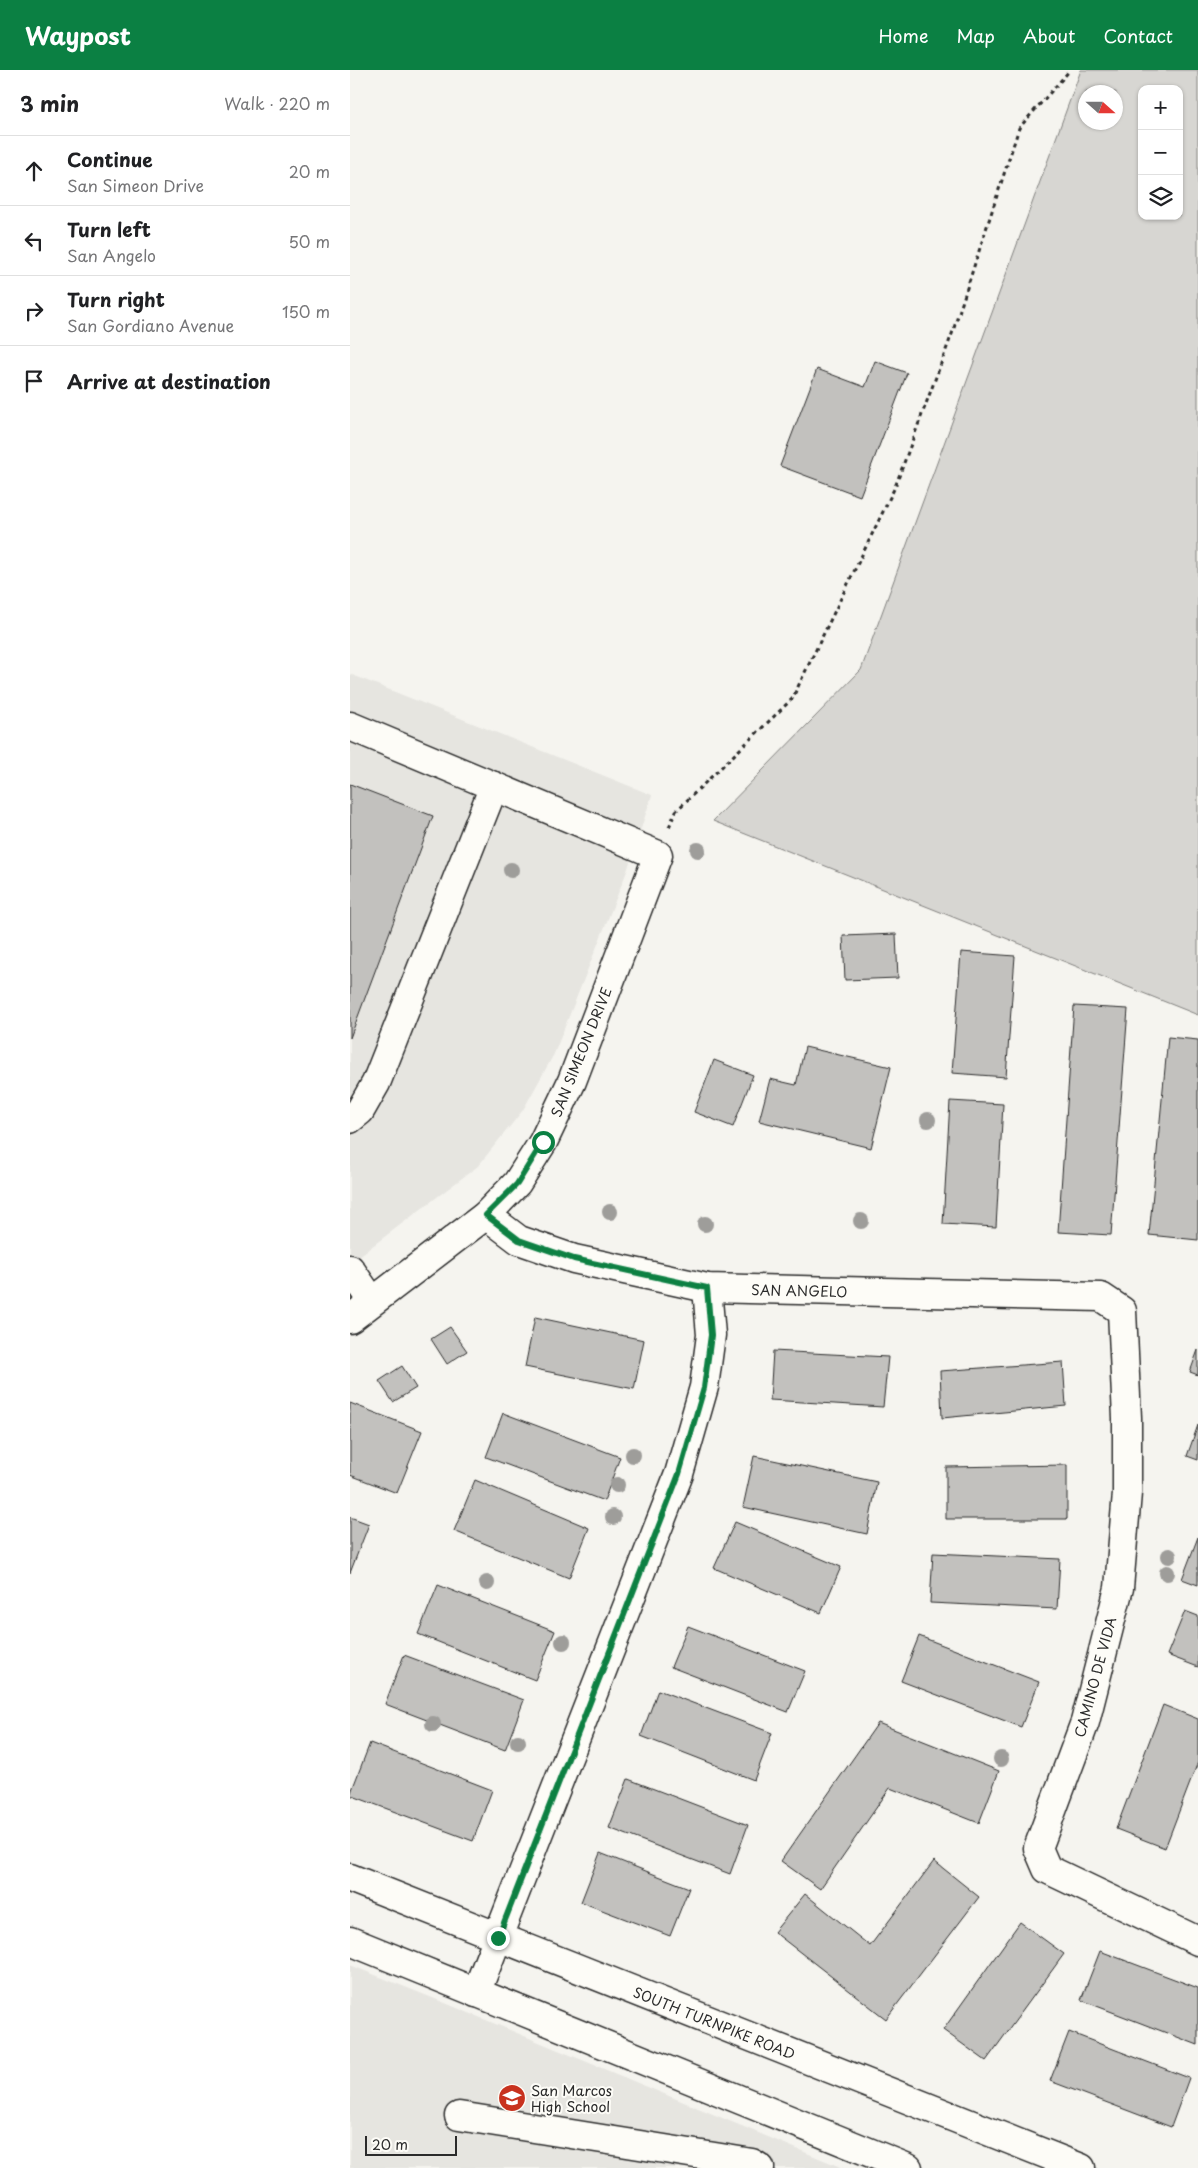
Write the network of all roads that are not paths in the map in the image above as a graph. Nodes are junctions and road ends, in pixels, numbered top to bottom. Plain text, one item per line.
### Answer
1 (350, 726) edge
2 (494, 786) junction
3 (350, 1119) edge
4 (486, 1215) junction
5 (350, 1269) edge
6 (707, 1288) junction
7 (372, 1301) junction
8 (1122, 1311) joint
9 (350, 1318) edge
10 (350, 1878) edge
11 (498, 1938) junction
12 (1198, 1940) edge
13 (350, 1941) edge
14 (476, 1993) junction
15 (459, 2116) dead end
16 (760, 2168) edge
17 (908, 2168) edge
18 (1081, 2168) edge

1 - 2 street
2 - 3 street
2 - 4 street, SAN SIMEON DRIVE
4 - 6 street, SAN ANGELO
4 - 7 street, SAN SIMEON DRIVE
5 - 7 street
6 - 8 street, SAN ANGELO
6 - 11 street
7 - 9 street, SAN SIMEON DRIVE
8 - 12 street, CAMINO DE VIDA
10 - 11 street, SOUTH TURNPIKE ROAD
11 - 14 street
11 - 18 street, SOUTH TURNPIKE ROAD
13 - 14 street
14 - 17 street
15 - 16 street

